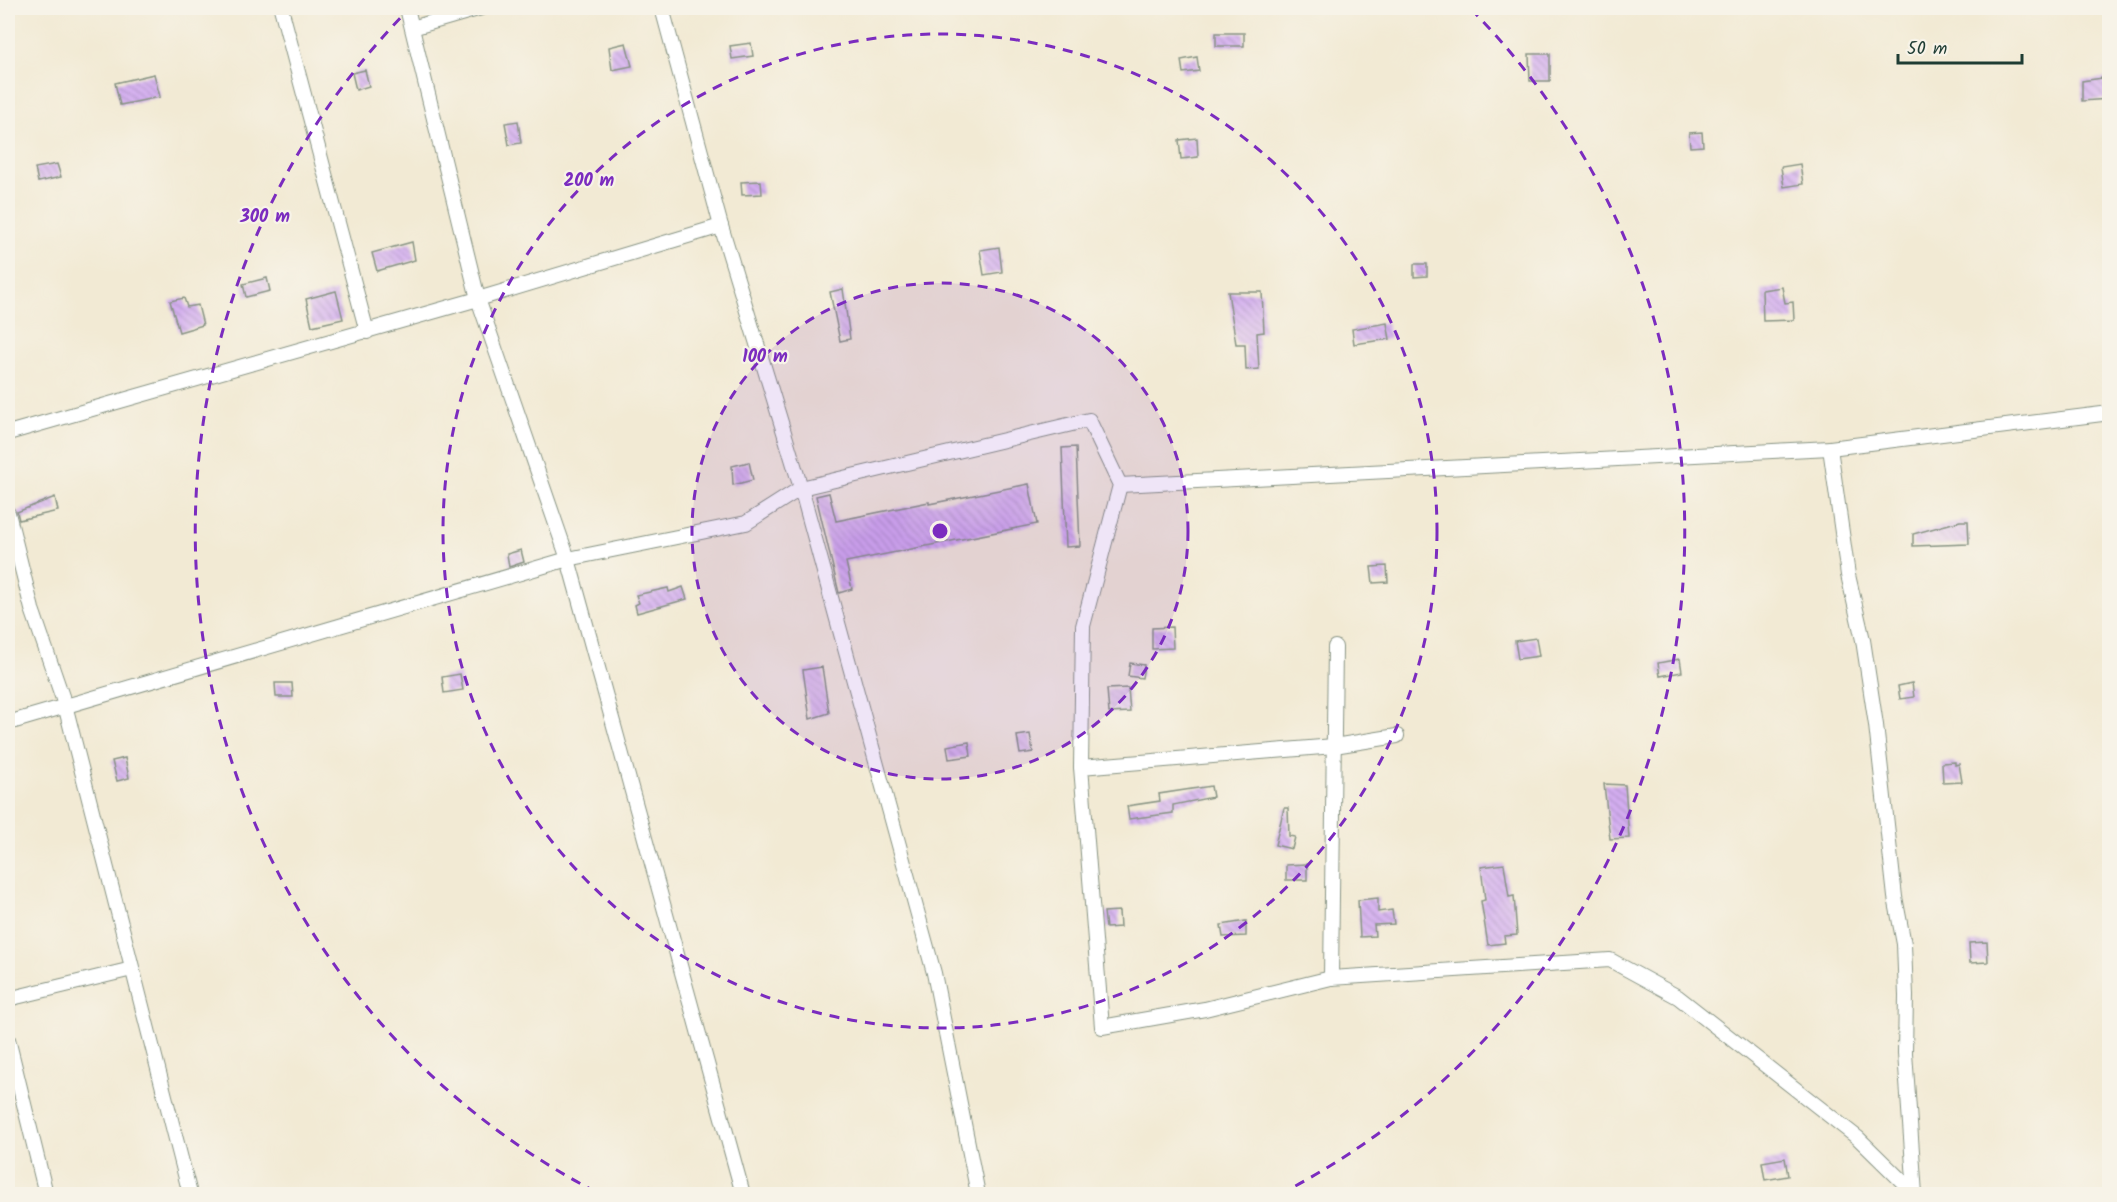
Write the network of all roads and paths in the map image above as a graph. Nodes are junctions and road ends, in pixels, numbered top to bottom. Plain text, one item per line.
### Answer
1 (281, 8) edge
2 (407, 8) edge
3 (481, 8) edge
4 (662, 8) edge
5 (412, 28) junction
6 (721, 226) junction
7 (478, 299) junction
8 (367, 332) junction
9 (2109, 413) edge
10 (8, 433) edge
11 (1830, 448) junction
12 (1120, 485) junction
13 (801, 488) junction
14 (8, 513) edge
15 (568, 560) junction
16 (1335, 647) dead end
17 (64, 705) junction
18 (8, 723) edge
19 (1397, 736) dead end
20 (1334, 746) junction
21 (1081, 767) junction
22 (132, 969) junction
23 (1331, 978) junction
24 (8, 999) edge
25 (8, 1038) edge
26 (46, 1194) edge
27 (190, 1194) edge
28 (743, 1194) edge
29 (978, 1194) edge
30 (1915, 1194) edge

1 - 8 street
2 - 5 street
3 - 5 street
4 - 6 street
5 - 7 street
6 - 7 street
6 - 13 street
7 - 8 street
7 - 15 street
8 - 10 street
9 - 11 street
11 - 12 street
11 - 30 street
12 - 13 street
12 - 21 street
13 - 15 street
13 - 29 street
14 - 17 street
15 - 17 street
15 - 28 street
16 - 20 street
17 - 18 street
17 - 22 street
19 - 20 street
20 - 21 street
20 - 23 street
21 - 23 street
22 - 24 street
22 - 27 street
23 - 30 street
25 - 26 street

